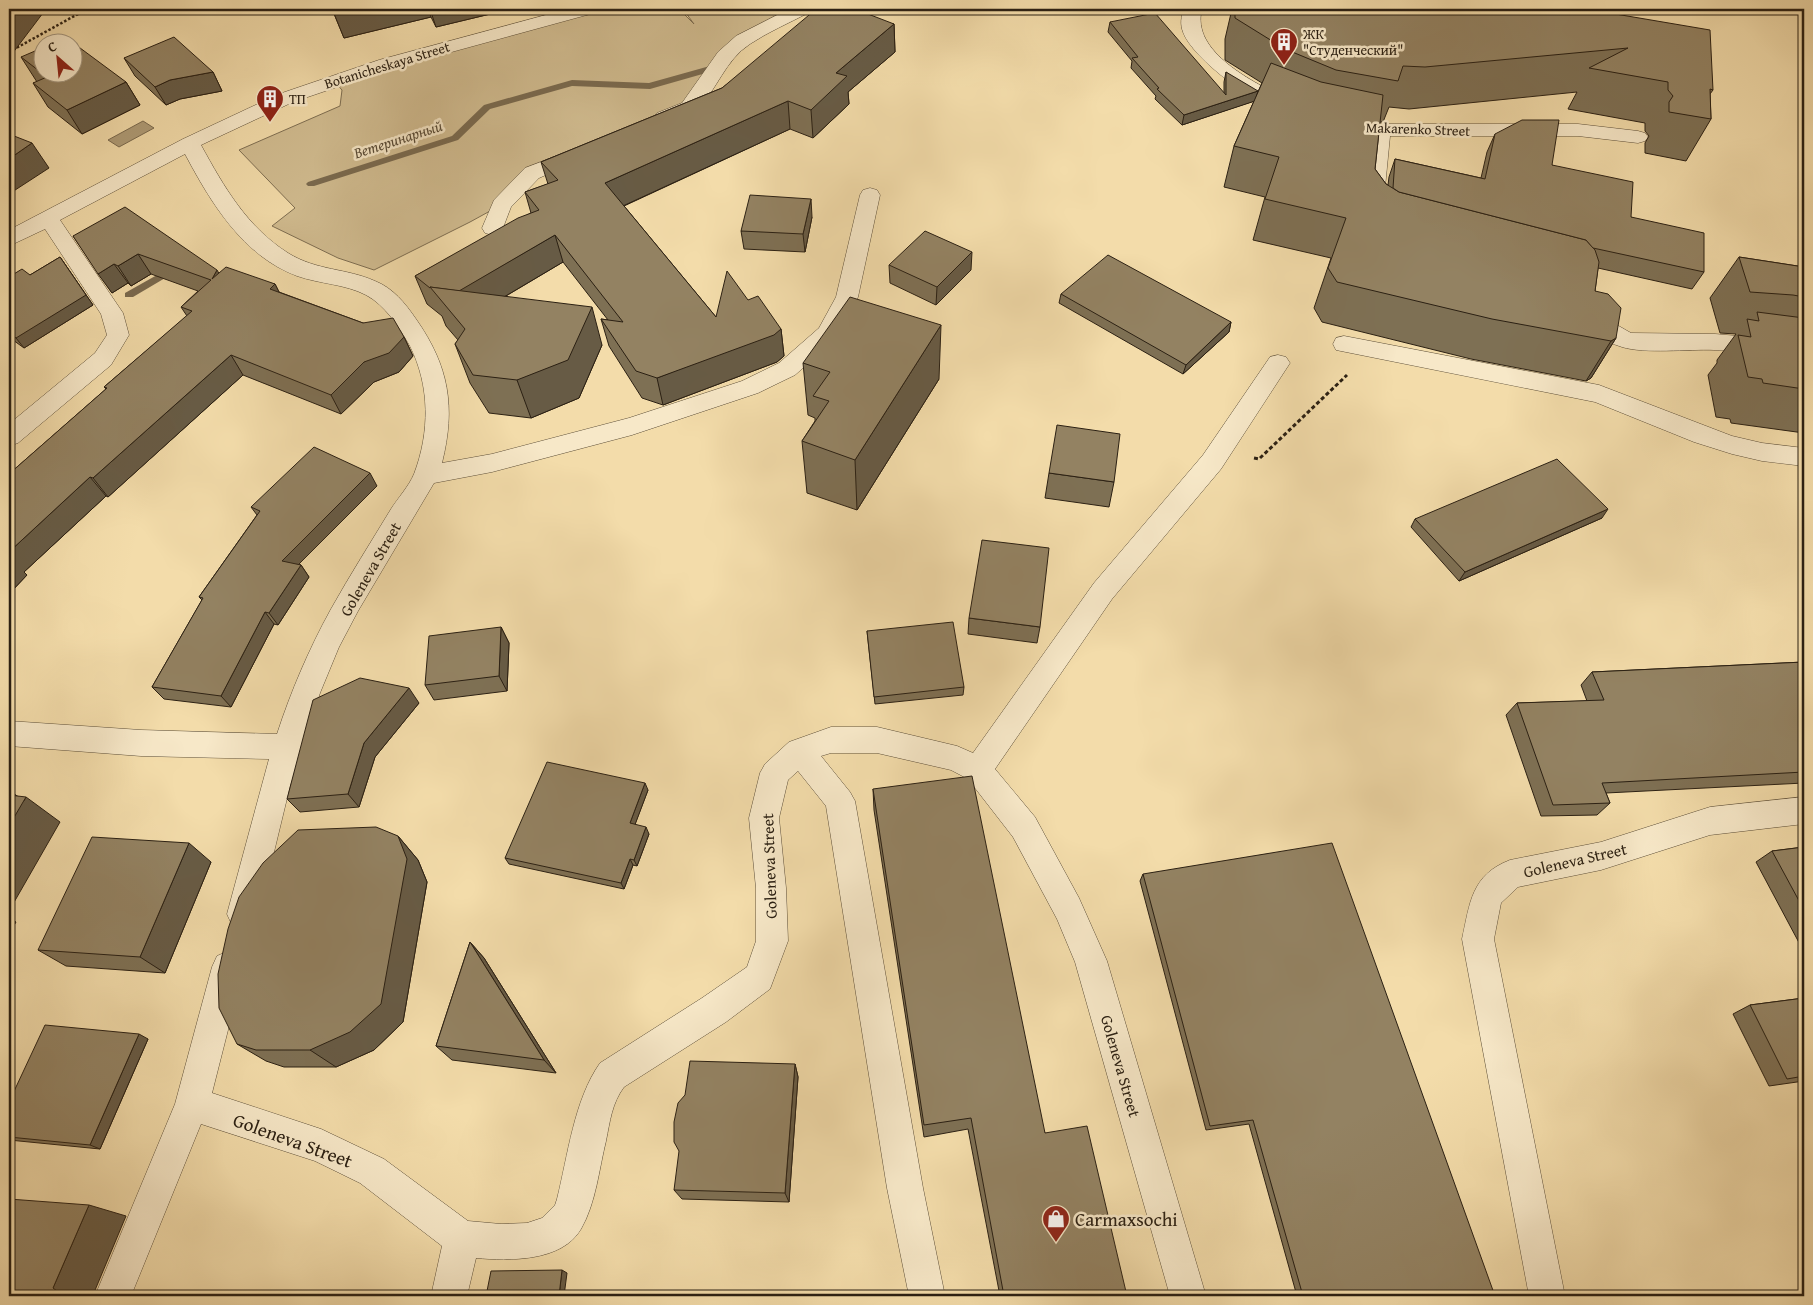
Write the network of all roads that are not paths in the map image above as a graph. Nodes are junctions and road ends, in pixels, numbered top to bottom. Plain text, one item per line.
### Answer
1 (588, 9) edge
2 (802, 9) edge
3 (1192, 9) edge
4 (1297, 111) edge
5 (1345, 124) edge
6 (644, 126) edge
7 (1381, 130) junction
8 (1638, 137) dead end
9 (190, 143) junction
10 (590, 148) edge
11 (870, 196) dead end
12 (48, 218) junction
13 (1386, 222) edge
14 (492, 228) dead end
15 (9, 239) edge
16 (1588, 289) edge
17 (1344, 344) dead end
18 (1804, 353) edge
19 (1278, 364) dead end
20 (9, 436) edge
21 (1804, 456) edge
22 (426, 475) junction
23 (9, 733) edge
24 (286, 747) junction
25 (800, 752) junction
26 (978, 770) junction
27 (1804, 810) edge
28 (192, 1104) junction
29 (462, 1239) junction
30 (113, 1296) edge
31 (449, 1296) edge
32 (927, 1296) edge
33 (1188, 1296) edge
34 (1547, 1296) edge

1 - 9 street, Botanicheskaya Street
2 - 6 street
3 - 4 street
5 - 7 street, Makarenko Street
7 - 8 street, Makarenko Street
7 - 13 street
9 - 12 street, Botanicheskaya Street
9 - 22 street, Goleneva Street
10 - 14 street
11 - 22 street
12 - 15 street, Botanicheskaya Street
12 - 20 street
16 - 18 street
17 - 21 street
19 - 26 street
22 - 24 street, Goleneva Street
23 - 24 street
24 - 28 street, Goleneva Street
25 - 26 street, Goleneva Street
25 - 29 street, Goleneva Street
25 - 32 street
26 - 33 street, Goleneva Street
27 - 34 street, Goleneva Street
28 - 29 street, Goleneva Street
28 - 30 street, Goleneva Street
29 - 31 street

